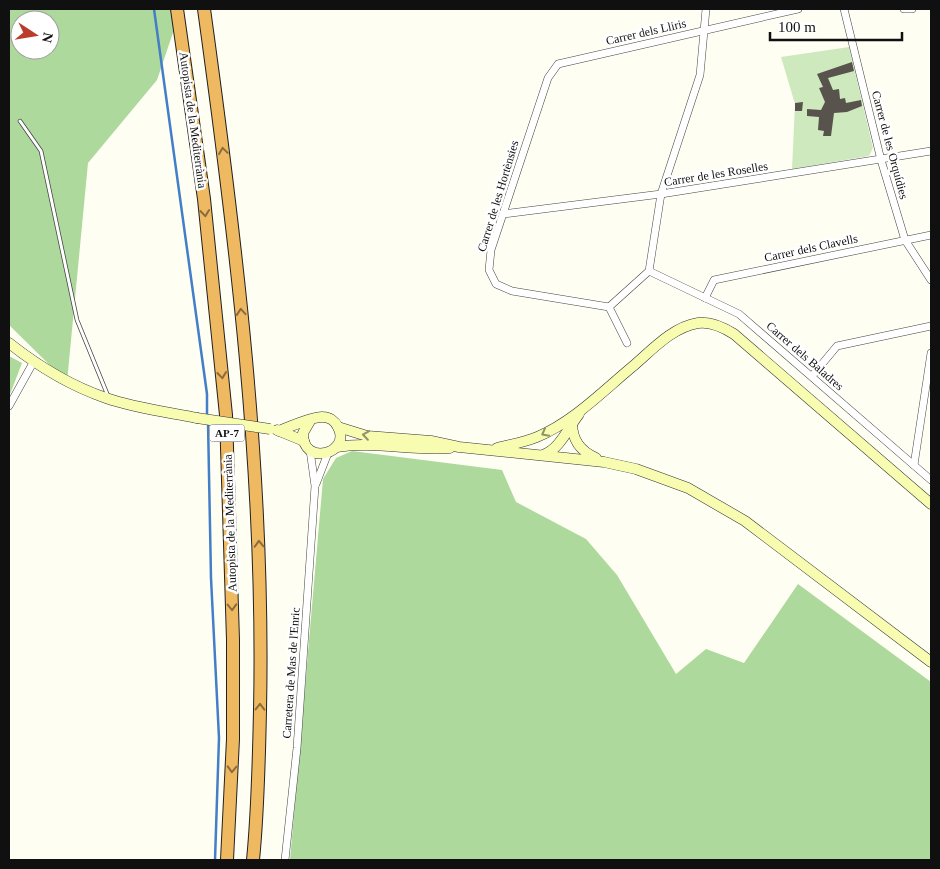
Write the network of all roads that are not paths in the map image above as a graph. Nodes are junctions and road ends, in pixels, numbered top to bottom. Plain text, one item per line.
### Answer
1 (177, 9) edge
2 (204, 9) edge
3 (706, 9) edge
4 (798, 9) edge
5 (844, 9) edge
6 (904, 9) edge
7 (912, 9) edge
8 (706, 30) junction
9 (558, 64) joint
10 (20, 121) dead end
11 (931, 151) edge
12 (881, 160) junction
13 (660, 194) junction
14 (503, 214) junction
15 (931, 235) edge
16 (906, 240) junction
17 (650, 271) junction
18 (931, 280) edge
19 (705, 298) junction
20 (609, 307) junction
21 (931, 326) edge
22 (9, 343) edge
23 (627, 343) dead end
24 (931, 353) edge
25 (34, 360) junction
26 (812, 376) junction
27 (109, 399) junction
28 (9, 406) edge
29 (585, 406) junction
30 (310, 421) junction
31 (572, 422) junction
32 (338, 427) junction
33 (274, 430) junction
34 (304, 441) junction
35 (459, 447) junction
36 (310, 450) junction
37 (332, 450) junction
38 (488, 450) junction
39 (540, 455) junction
40 (604, 462) junction
41 (914, 465) junction
42 (931, 480) edge
43 (315, 486) junction
44 (931, 504) edge
45 (931, 662) edge
46 (227, 860) edge
47 (253, 860) edge
48 (285, 860) edge

1 -> 46 highway, Autopista de la Mediterrània / AP-7
47 -> 2 highway, Autopista de la Mediterrània / AP-7
3 - 8 street
4 - 8 street, Carrer dels Lliris
5 - 12 street, Carrer de les Orquídies
6 - 7 street
8 - 9 street, Carrer dels Lliris
8 - 13 street
9 - 14 street, Carrer de les Hortènsies
10 - 27 lane
11 - 12 street, Carrer de les Roselles
12 - 13 street, Carrer de les Roselles
12 - 16 street, Carrer de les Orquídies
13 - 14 street, Carrer de les Roselles
13 - 17 street
14 - 20 street, Carrer de les Hortènsies
15 - 16 street, Carrer dels Clavells
16 - 18 street, Carrer de les Orquídies
16 - 19 street, Carrer dels Clavells
17 - 19 street, Carrer dels Baladres
17 - 20 street
19 - 26 street, Carrer dels Baladres
20 - 23 street
21 - 26 street
22 - 25 main road
24 - 41 street
25 - 27 main road
25 - 28 street
26 - 41 street, Carrer dels Baladres
27 - 33 main road, bridge
29 - 31 main road
29 -> 38 main road
29 - 44 main road
30 - 32 main road
30 - 33 main road
30 - 34 main road
31 - 39 main road
31 - 40 main road
35 -> 32 main road
32 - 37 main road
33 - 34 main road
34 - 36 main road
35 - 37 main road
35 - 38 main road
36 - 37 main road
36 - 43 street
37 - 43 street
38 - 39 main road
39 - 40 main road
40 - 45 main road
41 - 42 street, Carrer dels Baladres
43 - 48 street, Carretera de Mas de l'Enric

